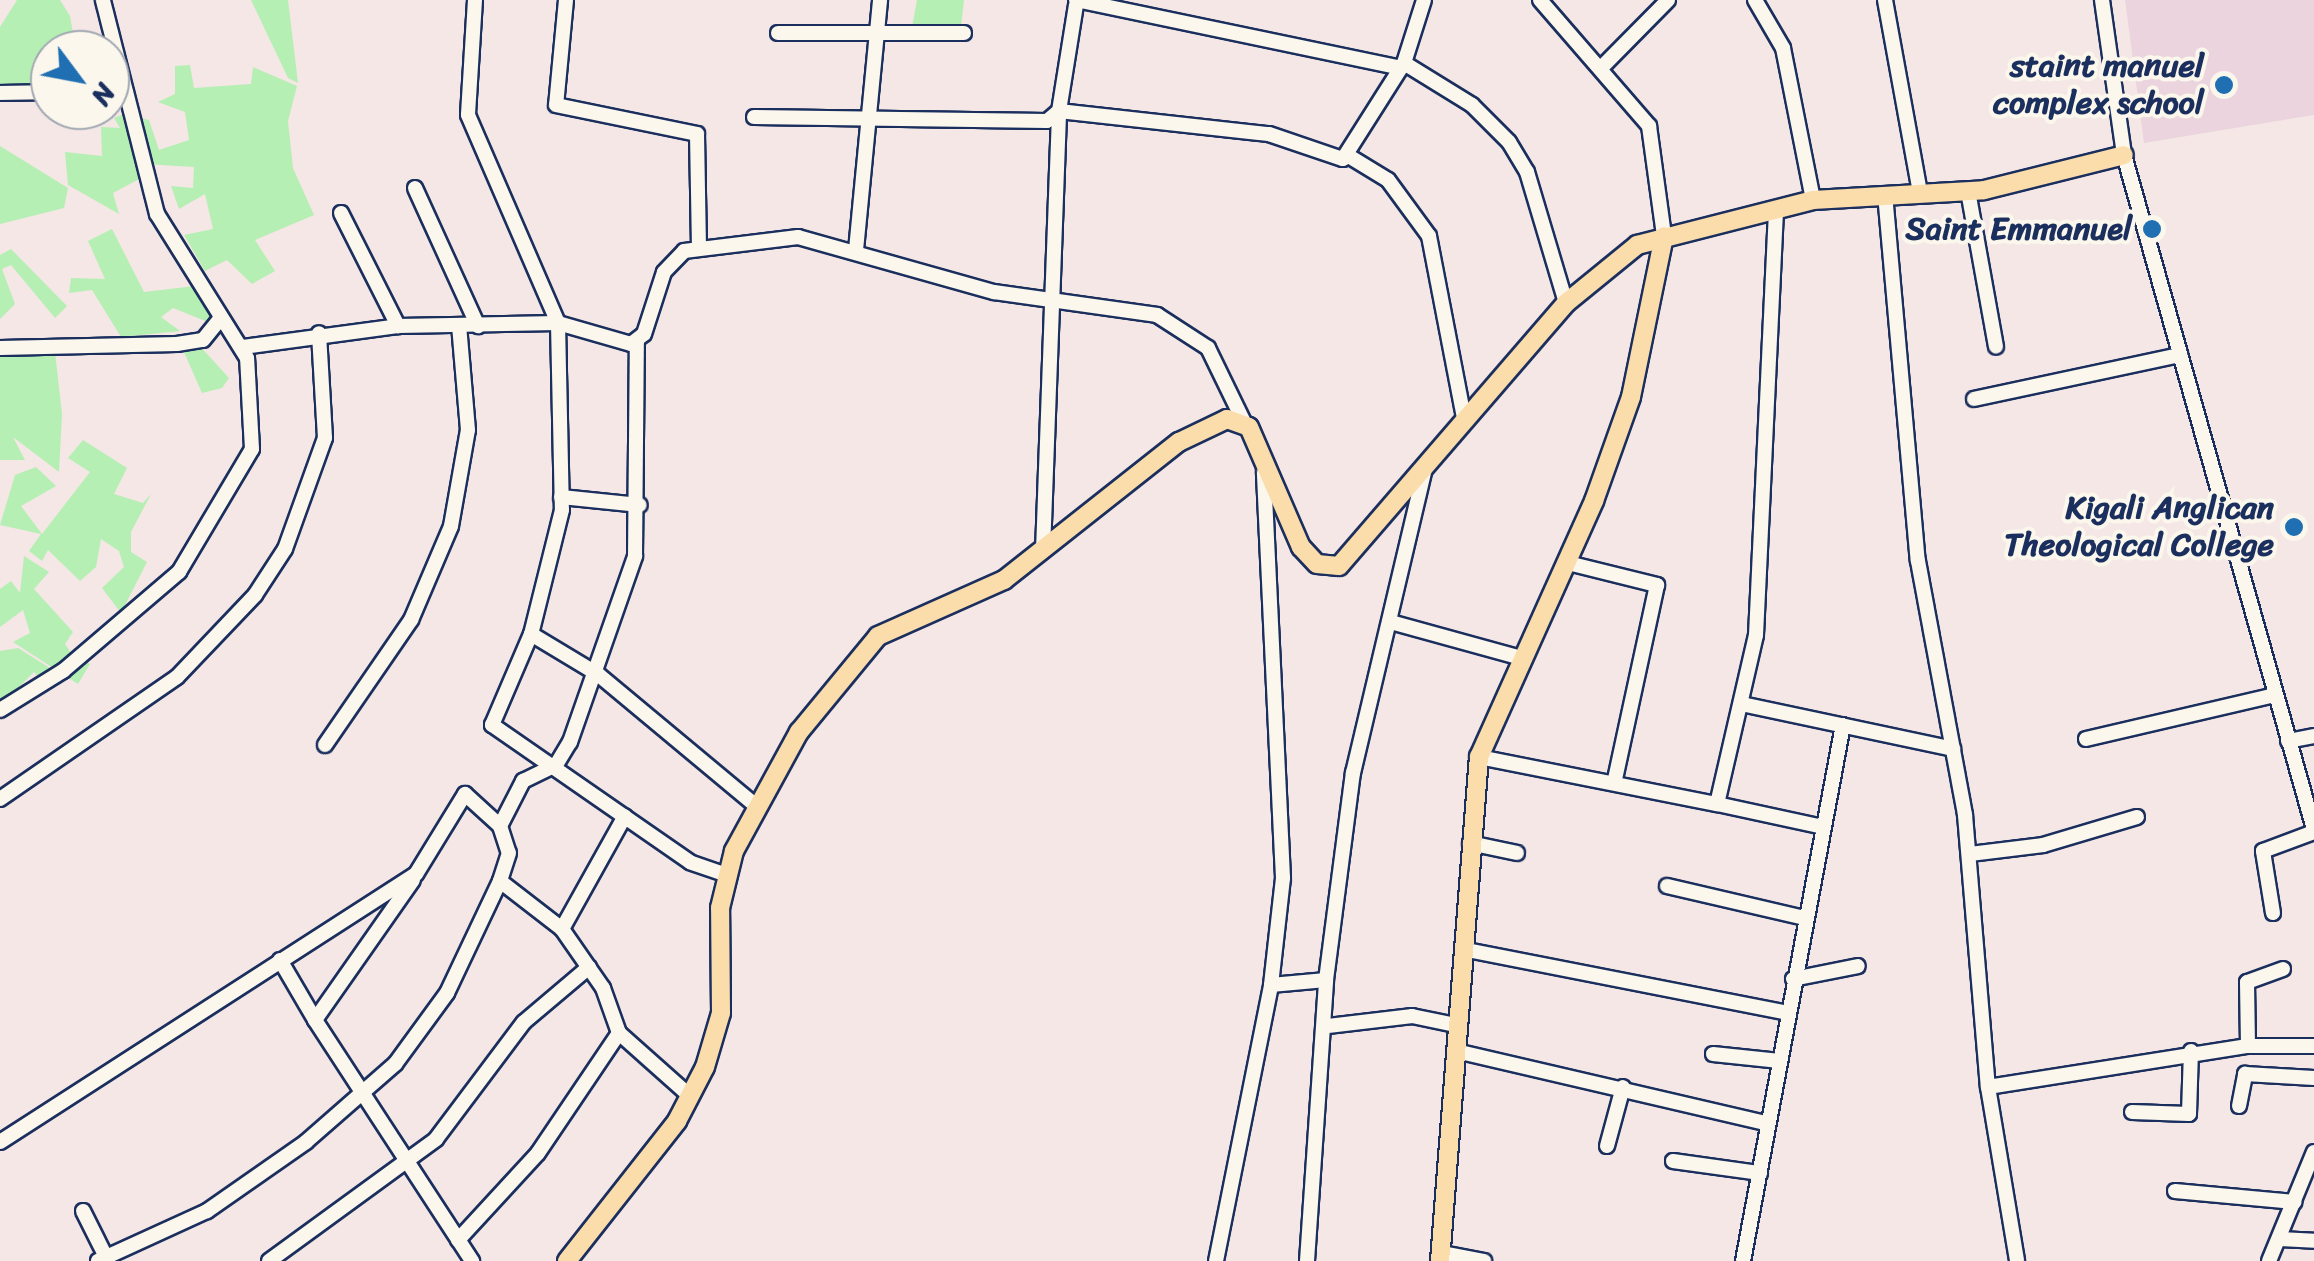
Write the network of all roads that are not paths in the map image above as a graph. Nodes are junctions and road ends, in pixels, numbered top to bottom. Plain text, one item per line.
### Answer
1 (103, 0) edge
2 (475, 0) edge
3 (566, 0) edge
4 (880, 0) edge
5 (1424, 0) edge
6 (1540, 0) edge
7 (1668, 0) edge
8 (1755, 0) edge
9 (1885, 0) edge
10 (2102, 0) edge
11 (1076, 3) edge
12 (108, 30) edge
13 (778, 32) dead end
14 (964, 33) dead end
15 (878, 36) junction
16 (1403, 65) junction
17 (1602, 68) junction
18 (30, 93) edge
19 (0, 94) edge
20 (1059, 111) junction
21 (754, 117) dead end
22 (868, 120) junction
23 (130, 130) edge
24 (1347, 155) junction
25 (2124, 155) junction
26 (414, 188) dead end
27 (1968, 190) junction
28 (1920, 193) junction
29 (1885, 194) junction
30 (1813, 200) junction
31 (1776, 208) junction
32 (341, 214) dead end
33 (1664, 236) junction
34 (699, 245) junction
35 (856, 250) junction
36 (1056, 296) junction
37 (1566, 304) junction
38 (220, 320) junction
39 (558, 323) junction
40 (398, 326) junction
41 (459, 326) junction
42 (478, 326) junction
43 (319, 333) junction
44 (637, 341) junction
45 (243, 346) junction
46 (1996, 347) dead end
47 (0, 348) edge
48 (2180, 356) junction
49 (1974, 399) dead end
50 (1464, 417) junction
51 (1244, 422) junction
52 (1427, 457) junction
53 (1264, 472) junction
54 (560, 497) junction
55 (640, 505) junction
56 (1043, 552) junction
57 (1568, 562) junction
58 (1391, 622) junction
59 (531, 634) junction
60 (1518, 657) junction
61 (599, 675) junction
62 (2275, 695) junction
63 (1742, 704) junction
64 (0, 710) edge
65 (1842, 725) junction
66 (2314, 736) edge
67 (2086, 739) dead end
68 (2288, 742) junction
69 (325, 745) dead end
70 (1953, 749) junction
71 (1478, 757) junction
72 (556, 764) junction
73 (1615, 780) junction
74 (0, 799) edge
75 (1718, 804) junction
76 (756, 806) junction
77 (625, 816) junction
78 (2137, 816) dead end
79 (500, 826) junction
80 (1819, 826) junction
81 (2314, 830) edge
82 (1470, 843) junction
83 (1517, 853) dead end
84 (1970, 854) junction
85 (416, 874) junction
86 (727, 876) junction
87 (500, 881) junction
88 (1667, 886) dead end
89 (2273, 913) dead end
90 (1805, 918) junction
91 (562, 929) junction
92 (1462, 949) junction
93 (280, 960) junction
94 (1858, 966) dead end
95 (589, 967) junction
96 (2283, 969) dead end
97 (1793, 979) junction
98 (1326, 980) junction
99 (1271, 985) junction
100 (1788, 1013) junction
101 (315, 1020) junction
102 (1456, 1024) junction
103 (1328, 1026) junction
104 (619, 1033) junction
105 (2248, 1046) junction
106 (2314, 1046) edge
107 (1456, 1051) junction
108 (2191, 1051) junction
109 (1713, 1054) dead end
110 (1780, 1061) junction
111 (2314, 1078) edge
112 (1623, 1087) junction
113 (1988, 1087) junction
114 (368, 1091) junction
115 (690, 1096) junction
116 (2239, 1106) dead end
117 (2132, 1112) dead end
118 (1765, 1123) junction
119 (0, 1142) edge
120 (1607, 1146) dead end
121 (2314, 1152) edge
122 (408, 1159) junction
123 (1673, 1161) dead end
124 (1760, 1173) junction
125 (2308, 1188) edge
126 (2174, 1191) dead end
127 (2294, 1202) junction
128 (83, 1210) dead end
129 (2280, 1239) junction
130 (458, 1240) junction
131 (2314, 1241) edge
132 (1441, 1257) edge
133 (103, 1260) edge
134 (269, 1261) edge
135 (472, 1261) edge
136 (568, 1261) edge
137 (1216, 1261) edge
138 (1307, 1261) edge
139 (1484, 1261) edge
140 (1742, 1261) edge
141 (2017, 1261) edge
142 (2269, 1261) edge

1 - 12 street
2 - 39 street
3 - 34 street
4 - 15 street
5 - 16 street
6 - 17 street
7 - 17 street
8 - 30 street
9 - 28 street
10 - 25 street
11 - 16 street
11 - 20 street
13 - 15 street
14 - 15 street
15 - 22 street
16 - 24 street
16 - 37 street
17 - 33 street
18 - 19 street
20 - 22 street
20 - 24 street
20 - 36 street
21 - 22 street
22 - 35 street
23 - 38 street
24 - 50 street
25 - 27 main road
25 - 48 street
26 - 42 street
27 - 28 main road
27 - 46 street
28 - 29 main road
29 - 30 main road
29 - 70 street
30 - 31 main road
31 - 33 main road
31 - 63 street
32 - 40 street
33 - 37 main road
33 - 57 main road
34 - 35 street
34 - 44 street
35 - 36 street
36 - 51 street
36 - 56 street
37 - 50 main road
38 - 45 street
38 - 47 street
39 - 42 street
39 - 44 street
39 - 54 street
40 - 41 street
40 - 43 street
41 - 42 street
41 - 69 street
43 - 45 street
43 - 74 street
44 - 55 street
45 - 64 street
48 - 49 street
48 - 62 street
50 - 52 main road
51 - 53 main road
51 - 56 main road
52 - 53 main road
52 - 58 street
53 - 99 street
54 - 55 street
54 - 59 street
55 - 61 street
56 - 76 main road
57 - 60 main road
57 - 73 street
58 - 60 street
58 - 98 street
59 - 61 street
59 - 72 street
60 - 71 main road
61 - 72 street
61 - 76 street
62 - 67 street
62 - 68 street
63 - 65 street
63 - 75 street
65 - 70 street
65 - 80 street
66 - 68 street
68 - 81 street
70 - 84 street
71 - 73 street
71 - 82 main road
72 - 77 street
72 - 79 street
73 - 75 street
75 - 80 street
76 - 86 main road
77 - 86 street
77 - 91 street
78 - 84 street
79 - 85 street
79 - 87 street
80 - 90 street
81 - 89 street
82 - 83 street
82 - 92 main road
84 - 113 street
85 - 93 street
85 - 101 street
86 - 115 main road
87 - 91 street
87 - 114 street
88 - 90 street
90 - 97 street
91 - 95 street
92 - 100 street
92 - 102 main road
93 - 101 street
93 - 119 street
94 - 97 street
95 - 104 street
95 - 122 street
96 - 105 street
97 - 100 street
98 - 99 street
98 - 103 street
99 - 137 street
100 - 110 street
101 - 114 street
102 - 103 street
102 - 107 main road
103 - 138 street
104 - 115 street
104 - 130 street
105 - 106 street
105 - 108 street
107 - 112 street
107 - 132 main road
108 - 113 street
108 - 117 street
109 - 110 street
110 - 118 street
111 - 116 street
112 - 118 street
112 - 120 street
113 - 141 street
114 - 122 street
114 - 133 street
115 - 136 main road
118 - 124 street
121 - 125 street
122 - 130 street
122 - 134 street
123 - 124 street
124 - 140 street
125 - 127 street
126 - 127 street
127 - 129 street
128 - 133 street
129 - 131 street
129 - 142 street
130 - 135 street
132 - 139 street

